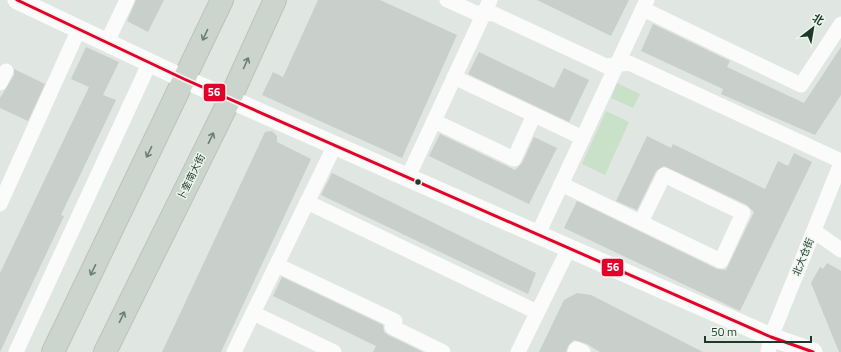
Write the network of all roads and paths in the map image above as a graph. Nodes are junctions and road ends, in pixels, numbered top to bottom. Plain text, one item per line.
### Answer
1 (17, 0) edge
2 (127, 0) edge
3 (222, 0) edge
4 (275, 0) edge
5 (447, 0) edge
6 (490, 0) edge
7 (645, 4) edge
8 (484, 14) junction
9 (841, 24) edge
10 (79, 29) junction
11 (107, 42) junction
12 (150, 62) junction
13 (617, 64) junction
14 (454, 77) junction
15 (184, 79) junction
16 (230, 99) junction
17 (534, 115) junction
18 (434, 121) junction
19 (582, 138) junction
20 (335, 145) junction
21 (841, 162) edge
22 (408, 177) junction
23 (561, 184) junction
24 (307, 202) junction
25 (0, 204) edge
26 (641, 222) junction
27 (814, 231) junction
28 (538, 234) junction
29 (569, 248) junction
30 (841, 250) edge
31 (279, 266) dead end
32 (538, 312) junction
33 (253, 313) junction
34 (770, 345) edge
35 (16, 352) edge
36 (53, 352) edge
37 (104, 352) edge
38 (234, 352) edge
39 (334, 352) edge
40 (443, 352) edge
41 (518, 352) edge
42 (575, 352) edge
43 (583, 352) edge
44 (813, 352) edge

1 - 10 street
2 - 11 street
3 -> 15 main road
16 -> 4 main road, 卜奎南大街
5 - 8 street
6 - 8 street
7 - 9 street
7 - 13 street
8 - 13 street
8 - 14 street
10 - 11 street
10 - 25 street
11 - 12 street
12 - 15 street
12 - 35 street
13 - 19 street
13 - 21 street
14 - 17 street
14 - 18 street
15 - 16 street
15 -> 36 main road
16 - 20 street
37 -> 16 main road, 卜奎南大街
17 - 18 street
17 - 19 street
18 - 22 street
19 - 23 street
20 - 22 street
20 - 24 street
21 - 27 street, 北大仓街
22 - 28 street
23 - 26 street
23 - 28 street
24 - 32 street
24 - 33 street
26 - 26 street
27 - 30 street
27 - 34 street, 北大仓街
28 - 29 street
29 - 32 street
29 - 34 street
31 - 40 street
32 - 41 street
33 - 38 street
33 - 39 street
34 - 44 street
42 - 43 street

